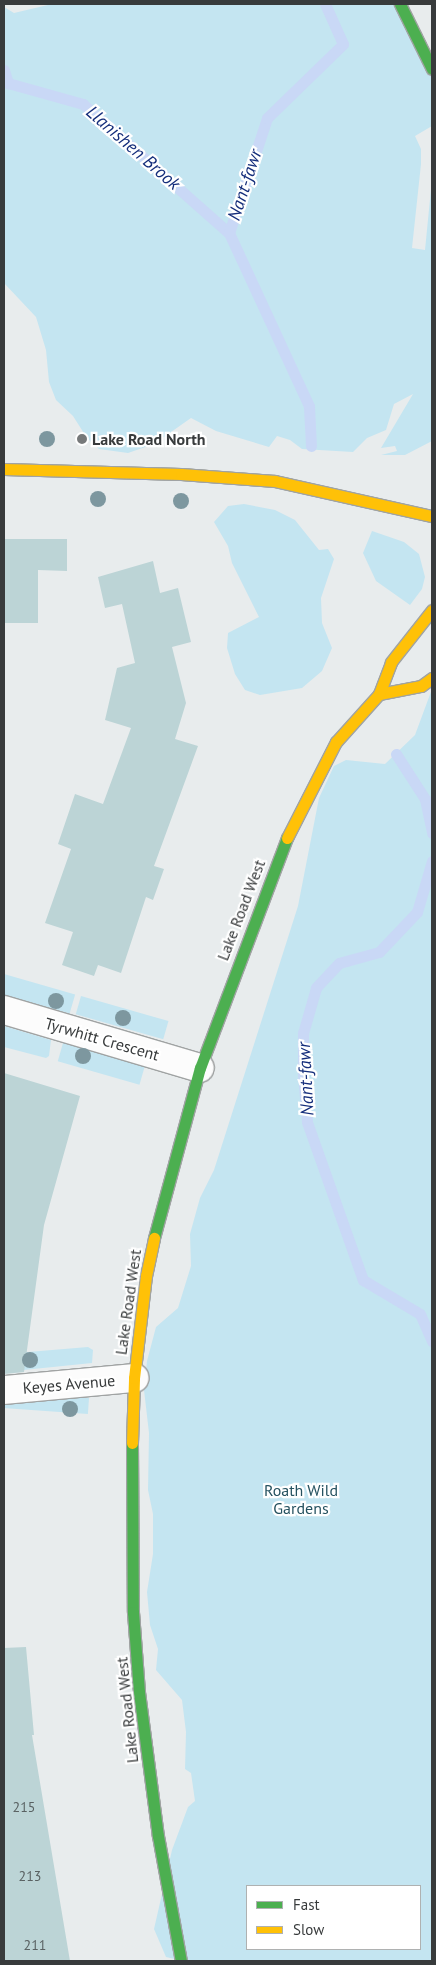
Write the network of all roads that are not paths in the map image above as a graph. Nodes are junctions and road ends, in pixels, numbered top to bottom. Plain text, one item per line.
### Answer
1 (400, 4) edge
2 (432, 69) edge
3 (4, 469) edge
4 (432, 516) edge
5 (432, 610) edge
6 (432, 678) edge
7 (379, 694) junction
8 (4, 1010) edge
9 (200, 1068) junction
10 (134, 1378) junction
11 (4, 1390) edge
12 (181, 1961) edge

1 - 2 street
3 - 4 street
5 - 7 street, Lake Road West
6 - 7 street
7 - 9 street, Lake Road West
8 - 9 street, Tyrwhitt Crescent
9 - 10 street, Lake Road West
10 - 11 street, Keyes Avenue
10 - 12 street, Lake Road West

